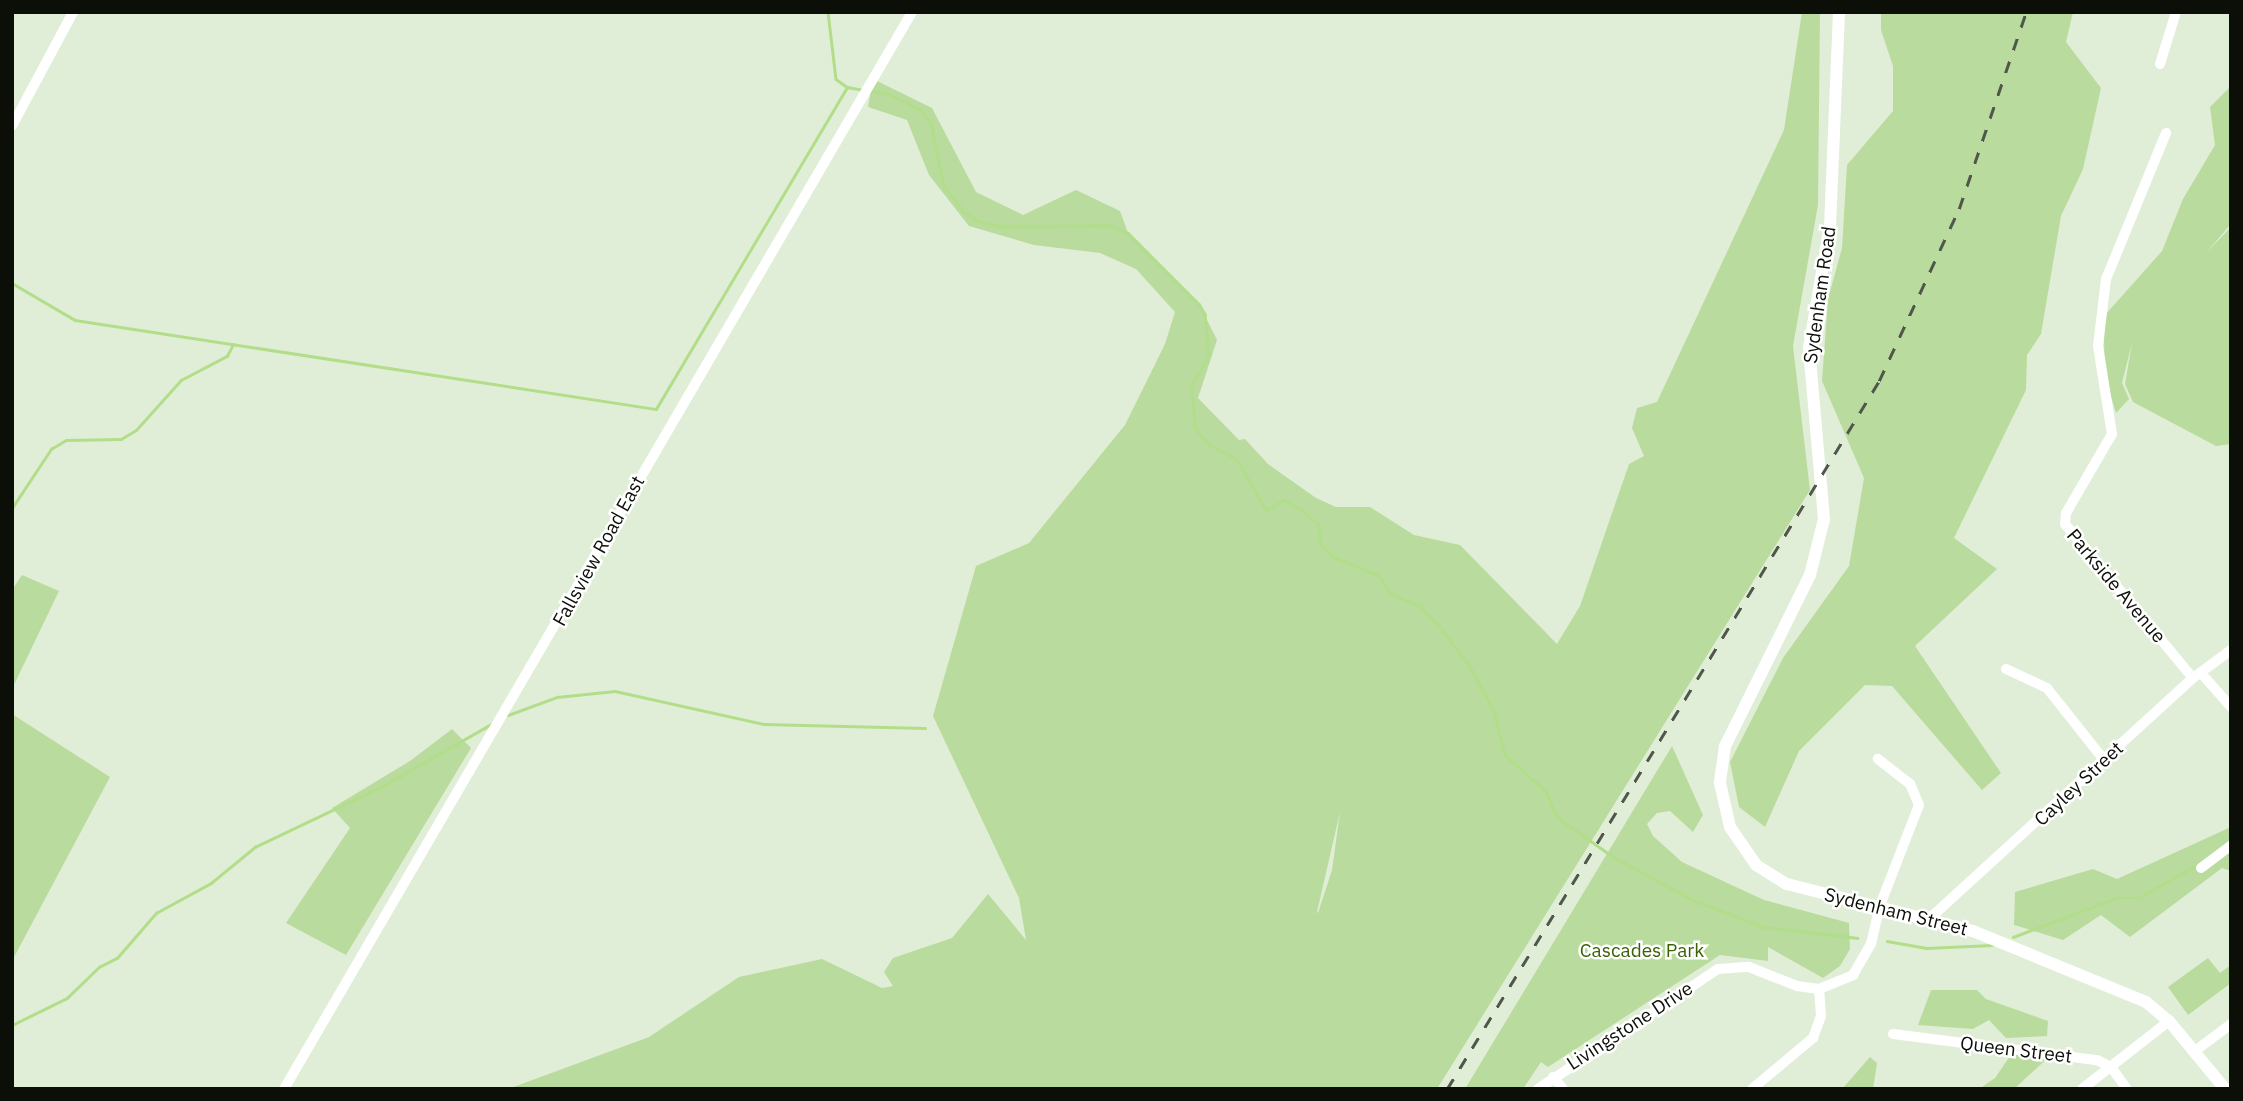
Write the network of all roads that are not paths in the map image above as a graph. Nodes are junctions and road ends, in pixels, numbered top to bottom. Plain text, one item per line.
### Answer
1 (74, 12) edge
2 (912, 12) edge
3 (1839, 12) edge
4 (2176, 12) edge
5 (2160, 64) dead end
6 (12, 126) edge
7 (2166, 133) dead end
8 (2231, 650) edge
9 (1772, 651) joint
10 (2006, 669) dead end
11 (2197, 675) junction
12 (2231, 707) edge
13 (1878, 759) dead end
14 (2104, 760) junction
15 (2231, 845) edge
16 (2201, 868) dead end
17 (1879, 908) junction
18 (1929, 919) junction
19 (1819, 989) junction
20 (2169, 1021) junction
21 (2231, 1024) edge
22 (1893, 1034) dead end
23 (2195, 1051) junction
24 (2111, 1067) junction
25 (1553, 1077) junction
26 (284, 1089) edge
27 (1538, 1089) edge
28 (1563, 1089) edge
29 (1752, 1089) edge
30 (2082, 1089) edge
31 (2127, 1089) edge
32 (2225, 1089) edge

1 - 6 street
2 - 26 street, Fallsview Road East
3 - 9 main road, Sydenham Road
4 - 5 street
7 - 11 street, Parkside Avenue
8 - 11 street, Cayley Street
9 - 17 main road, Sydenham Street
10 - 14 street
11 - 12 street, Parkside Avenue
11 - 14 street, Cayley Street
13 - 17 street
14 - 18 street, Cayley Street
15 - 16 street
17 - 18 main road, Sydenham Street
17 - 19 street
18 - 20 main road, Sydenham Street
19 - 25 street, Livingstone Drive
19 - 29 street
20 - 23 main road, Sydenham Street
20 - 24 street
21 - 23 street
22 - 24 street, Queen Street
23 - 32 main road, Sydenham Street
24 - 30 street
24 - 31 street
25 - 27 street, Livingstone Drive
25 - 28 street

